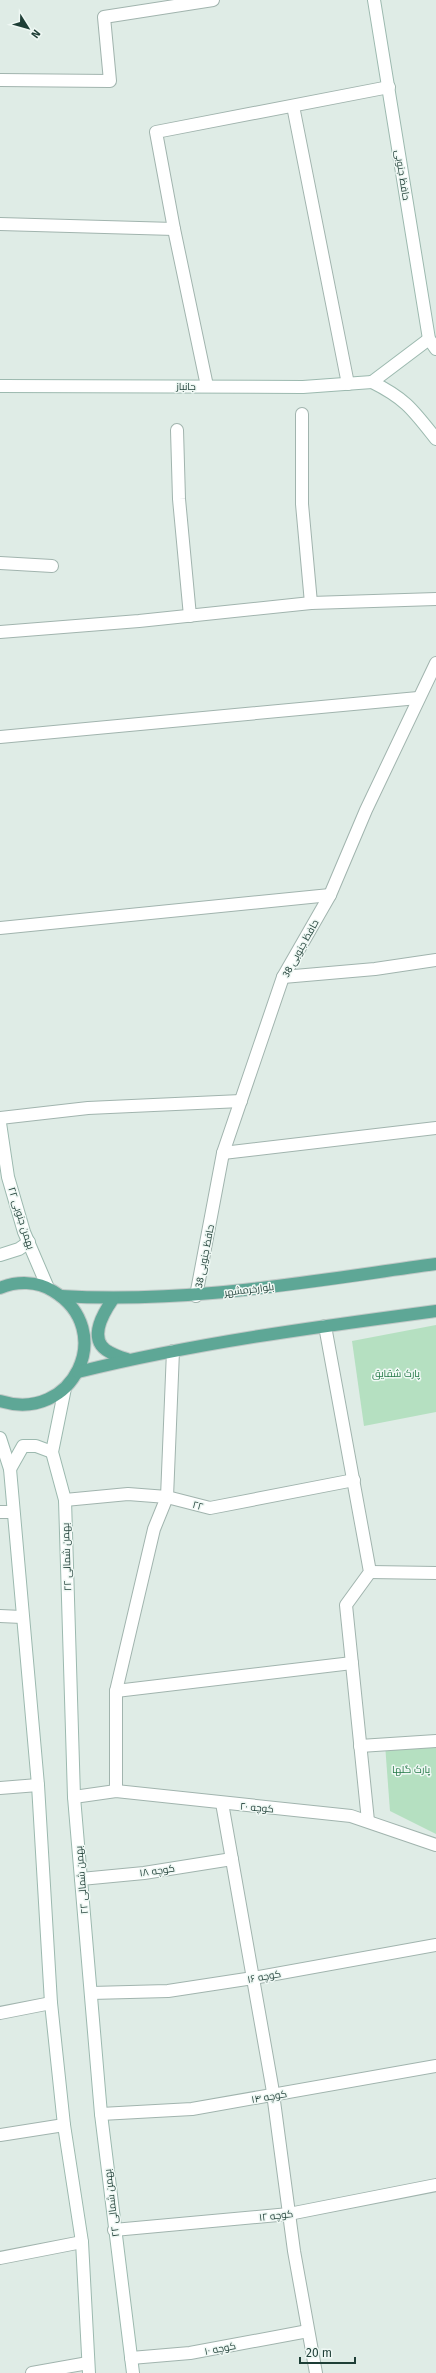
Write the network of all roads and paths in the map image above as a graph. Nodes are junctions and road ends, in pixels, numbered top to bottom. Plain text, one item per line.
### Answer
1 (213, 0) edge
2 (374, 0) edge
3 (0, 80) edge
4 (389, 87) junction
5 (293, 106) junction
6 (0, 224) edge
7 (174, 229) junction
8 (433, 344) edge
9 (372, 382) junction
10 (348, 384) junction
11 (0, 386) edge
12 (207, 386) junction
13 (302, 414) dead end
14 (177, 430) dead end
15 (436, 439) edge
16 (0, 563) edge
17 (52, 566) dead end
18 (436, 599) edge
19 (311, 603) junction
20 (190, 616) junction
21 (0, 632) edge
22 (436, 663) edge
23 (418, 698) junction
24 (0, 737) edge
25 (330, 895) junction
26 (0, 928) edge
27 (436, 960) edge
28 (283, 977) junction
29 (241, 1101) junction
30 (0, 1118) edge
31 (0, 1123) edge
32 (436, 1128) edge
33 (223, 1153) junction
34 (29, 1242) junction
35 (0, 1256) edge
36 (436, 1264) edge
37 (0, 1288) edge
38 (48, 1288) junction
39 (61, 1296) junction
40 (196, 1296) junction
41 (113, 1299) junction
42 (436, 1311) edge
43 (325, 1326) junction
44 (173, 1352) junction
45 (127, 1360) junction
46 (78, 1372) junction
47 (65, 1388) junction
48 (0, 1401) edge
49 (0, 1438) edge
50 (52, 1452) junction
51 (10, 1469) junction
52 (354, 1480) junction
53 (167, 1497) junction
54 (65, 1500) junction
55 (0, 1512) edge
56 (13, 1512) junction
57 (370, 1572) junction
58 (436, 1573) edge
59 (0, 1616) edge
60 (22, 1616) junction
61 (352, 1663) junction
62 (116, 1691) junction
63 (436, 1741) edge
64 (360, 1746) junction
65 (38, 1785) junction
66 (0, 1788) edge
67 (116, 1791) junction
68 (74, 1797) junction
69 (222, 1803) junction
70 (368, 1821) junction
71 (436, 1845) edge
72 (232, 1859) junction
73 (81, 1879) junction
74 (436, 1945) edge
75 (253, 1978) junction
76 (91, 1993) junction
77 (51, 2003) junction
78 (0, 2014) edge
79 (436, 2066) edge
80 (273, 2096) junction
81 (101, 2114) junction
82 (64, 2125) junction
83 (0, 2135) edge
84 (436, 2185) edge
85 (289, 2214) junction
86 (114, 2230) junction
87 (82, 2242) junction
88 (0, 2258) edge
89 (308, 2331) junction
90 (131, 2358) junction
91 (89, 2368) edge
92 (32, 2373) edge
93 (133, 2373) edge
94 (316, 2373) edge

1 - 3 street
2 - 4 street, حافظ جنوبی
4 - 5 street
4 - 8 street, حافظ جنوبی
5 - 7 street
5 - 10 street
6 - 7 street
7 - 12 street
8 - 9 street
9 - 10 street, جانباز
9 - 15 street
10 - 12 street, جانباز
11 - 12 street, جانباز
13 - 19 street
14 - 20 street
16 - 17 street
18 - 19 street
19 - 20 street
20 - 21 street
22 - 23 street, حافظ جنوبی 38
23 - 24 street
23 - 25 street, حافظ جنوبی 38
25 - 26 street
25 - 28 street, حافظ جنوبی 38
27 - 28 street
28 - 29 street, حافظ جنوبی 38
29 - 30 street
29 - 33 street, حافظ جنوبی 38
31 - 34 street, ۲۲ بهمن جنوبی
32 - 33 street
33 - 40 street, حافظ جنوبی 38
34 - 35 street
34 - 38 street, ۲۲ بهمن جنوبی
36 - 40 main road, بلوارخرمشهر
37 - 38 main road
38 - 39 main road
39 - 41 main road, بلوارخرمشهر
39 - 46 main road
40 - 41 main road, بلوارخرمشهر
41 - 45 main road
42 - 43 main road
43 - 44 main road
43 - 52 street
44 - 45 main road
44 - 53 street
45 - 46 main road
46 - 47 main road
47 - 48 main road
47 - 50 street, ۲۲ بهمن شمالی
49 - 51 street
50 - 51 street
50 - 54 street, ۲۲ بهمن شمالی
51 - 56 street
52 - 53 street, ۲۲
52 - 57 street
53 - 54 street, ۲۲
53 - 62 street
54 - 68 street, ۲۲ بهمن شمالی
55 - 56 street
56 - 60 street
57 - 58 street
57 - 61 street
59 - 60 street
60 - 65 street
61 - 62 street
61 - 64 street
62 - 67 street
63 - 64 street
64 - 70 street
65 - 66 street
65 - 77 street
67 - 68 street, کوچه ۲۰
67 - 69 street, کوچه ۲۰
68 - 73 street, ۲۲ بهمن شمالی
69 - 70 street, کوچه ۲۰
69 - 72 street
70 - 71 street, کوچه ۲۰
72 - 73 street, کوچه ۱۸
72 - 75 street
73 - 76 street, ۲۲ بهمن شمالی
74 - 75 street, کوچه ۱۶
75 - 76 street, کوچه ۱۶
75 - 80 street
76 - 81 street, ۲۲ بهمن شمالی
77 - 78 street
77 - 82 street
79 - 80 street, کوچه ۱۴
80 - 81 street, کوچه ۱۴
80 - 85 street
81 - 86 street, ۲۲ بهمن شمالی
82 - 83 street
82 - 87 street
84 - 85 street, کوچه ۱۲
85 - 86 street, کوچه ۱۲
85 - 89 street
86 - 90 street, ۲۲ بهمن شمالی
87 - 88 street
87 - 91 street
89 - 90 street, کوچه ۱۰
89 - 94 street
90 - 93 street, ۲۲ بهمن شمالی
91 - 92 street

